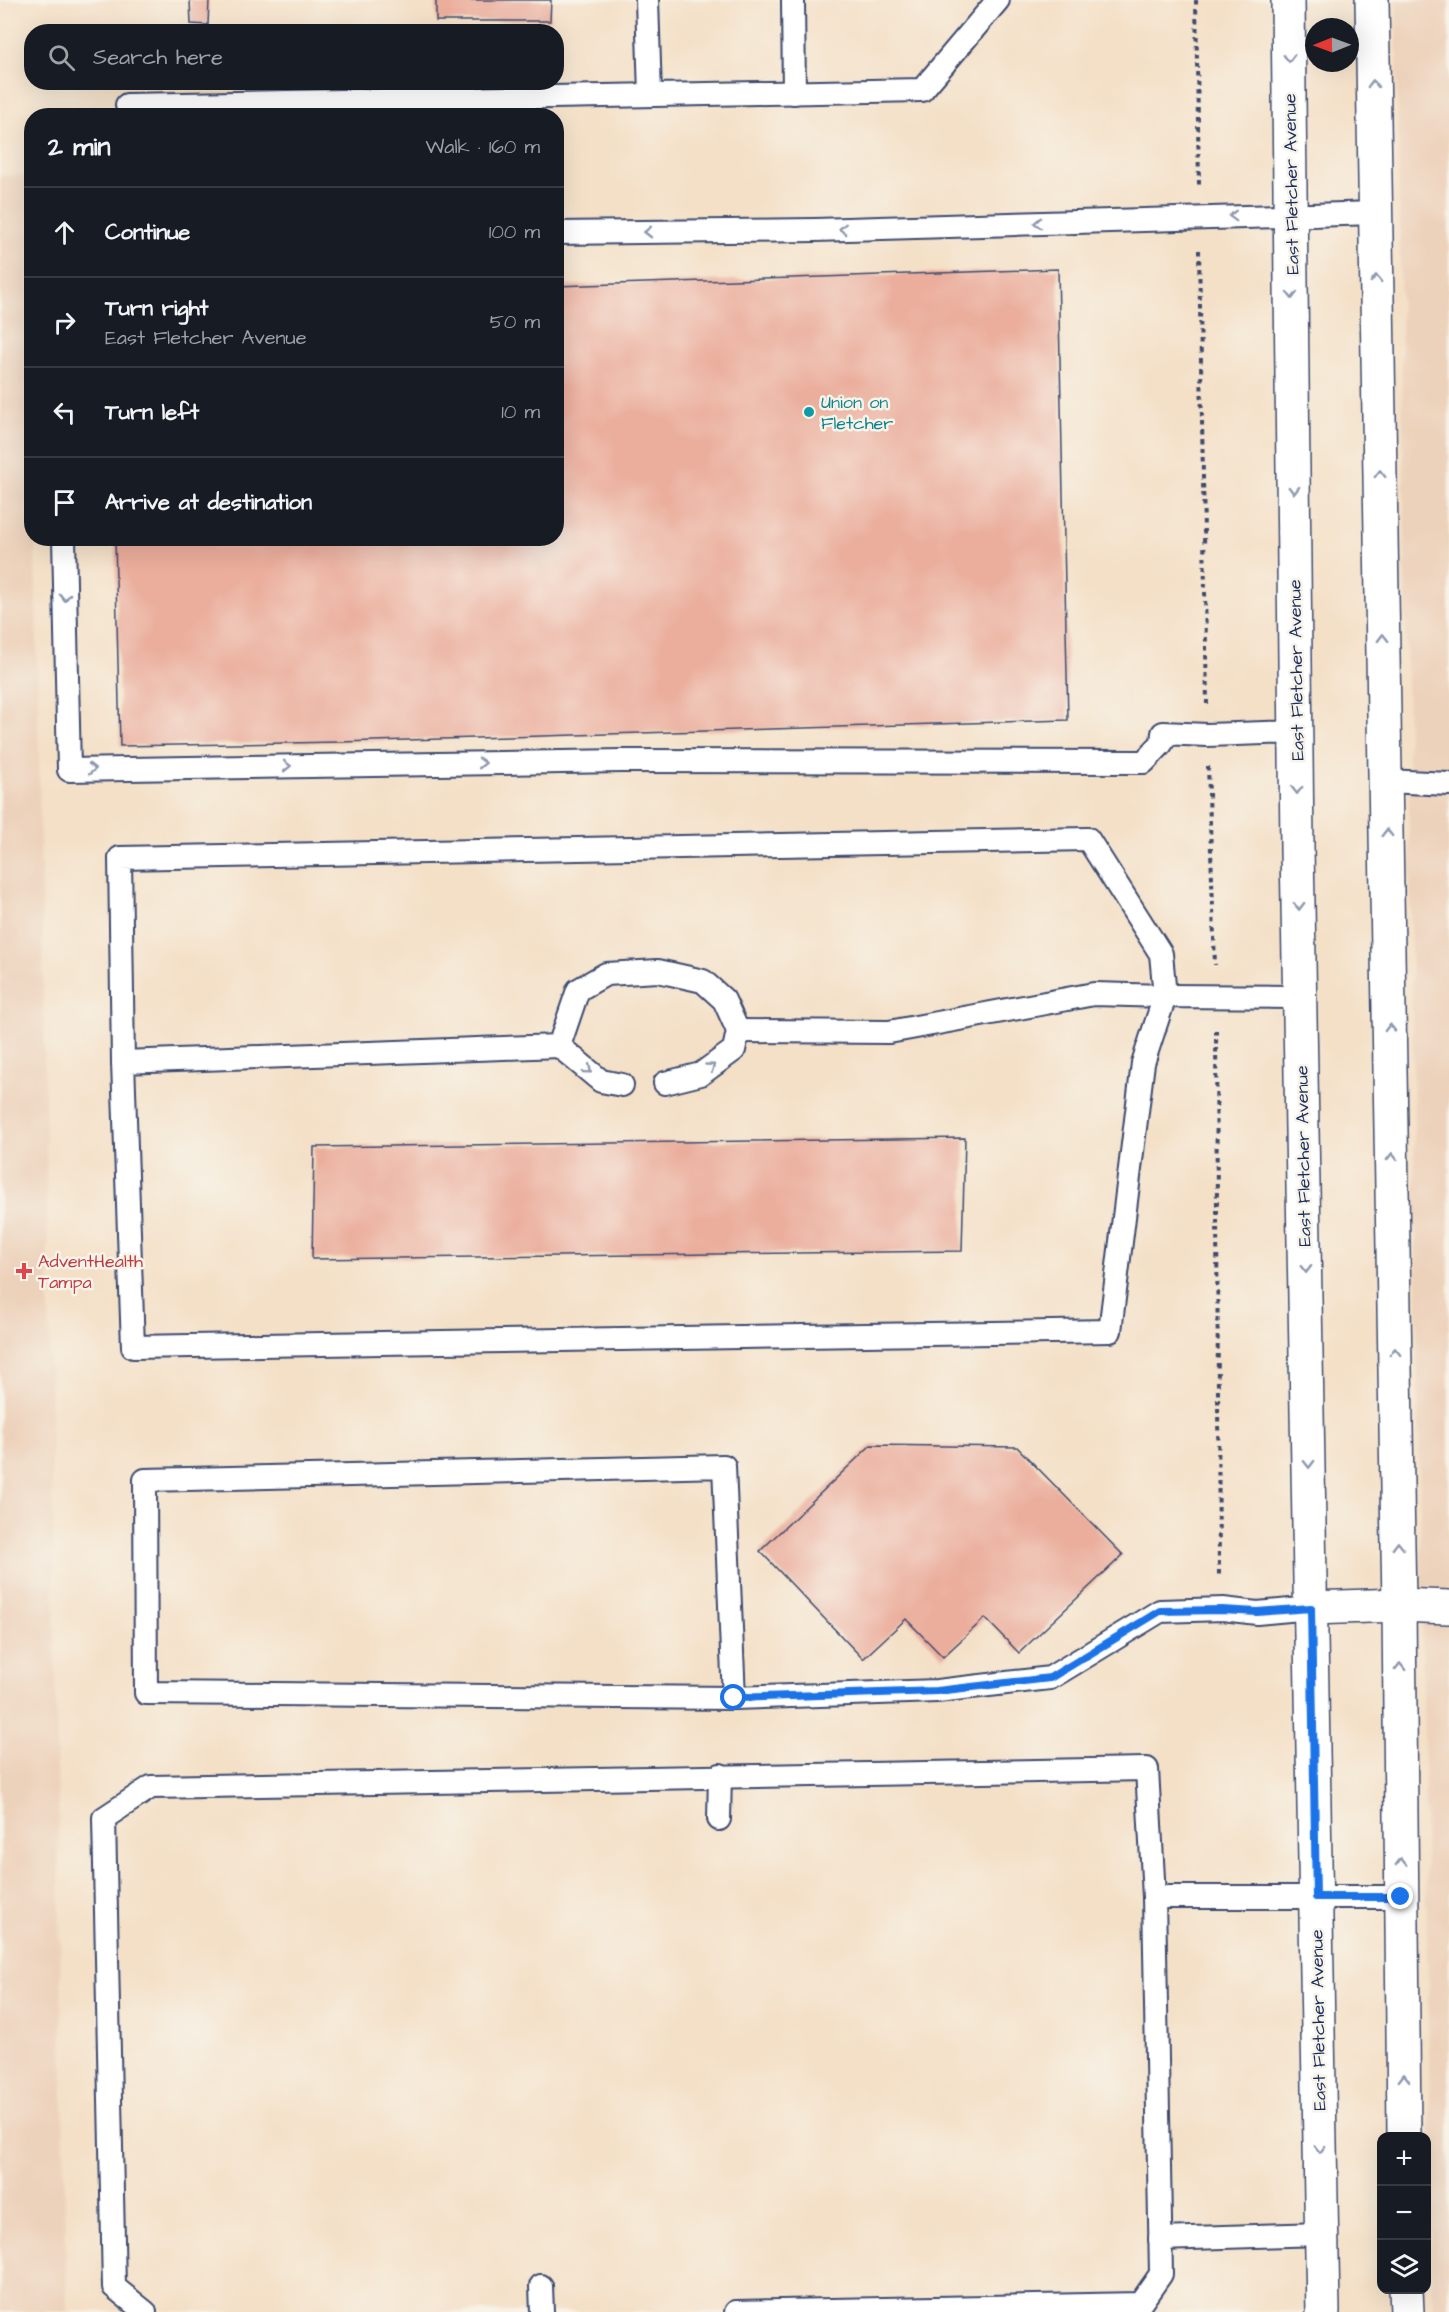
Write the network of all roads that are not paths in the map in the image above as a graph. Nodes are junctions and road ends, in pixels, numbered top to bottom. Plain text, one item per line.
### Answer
1 (647, 0) edge
2 (793, 0) edge
3 (998, 0) edge
4 (1288, 0) edge
5 (1372, 0) edge
6 (794, 93) junction
7 (650, 95) junction
8 (127, 105) dead end
9 (1375, 213) junction
10 (1291, 214) junction
11 (564, 233) edge
12 (64, 546) edge
13 (1297, 732) junction
14 (1386, 781) junction
15 (1449, 784) edge
16 (1165, 996) junction
17 (1300, 998) junction
18 (738, 1031) junction
19 (559, 1046) junction
20 (123, 1062) junction
21 (665, 1083) dead end
22 (622, 1085) dead end
23 (1399, 1605) junction
24 (1449, 1607) edge
25 (1311, 1608) junction
26 (734, 1698) junction
27 (720, 1775) junction
28 (719, 1820) dead end
29 (1154, 1897) junction
30 (1316, 1897) junction
31 (1401, 1897) junction
32 (1404, 2132) edge
33 (1322, 2234) junction
34 (1160, 2239) junction
35 (541, 2286) dead end
36 (1406, 2294) edge
37 (145, 2312) edge
38 (542, 2312) edge
39 (736, 2312) edge
40 (1323, 2312) edge
41 (1407, 2312) edge

1 - 7 lane
2 - 6 lane
3 - 6 lane
4 -> 10 main road, East Fletcher Avenue
9 -> 5 main road
6 - 7 lane
7 - 8 lane
9 - 10 lane
14 -> 9 main road
10 -> 11 lane
10 -> 13 main road, East Fletcher Avenue
12 -> 13 lane
13 -> 17 main road, East Fletcher Avenue
14 - 15 lane
23 -> 14 main road
16 - 17 lane
16 - 18 lane
16 - 20 lane
16 - 20 lane
17 -> 25 main road, East Fletcher Avenue
18 - 19 lane
21 -> 18 lane
19 - 20 lane
19 -> 22 lane
23 - 24 main road
23 - 25 main road
31 -> 23 main road
25 - 26 lane
25 - 30 main road, East Fletcher Avenue
26 - 26 lane
27 - 28 lane
27 - 29 lane
27 - 37 lane
29 - 30 lane
29 - 34 lane
30 - 31 lane
30 -> 33 main road, East Fletcher Avenue
32 -> 31 main road
33 - 34 lane
33 - 40 main road, East Fletcher Avenue
34 - 39 lane
35 - 38 lane
36 - 41 main road

